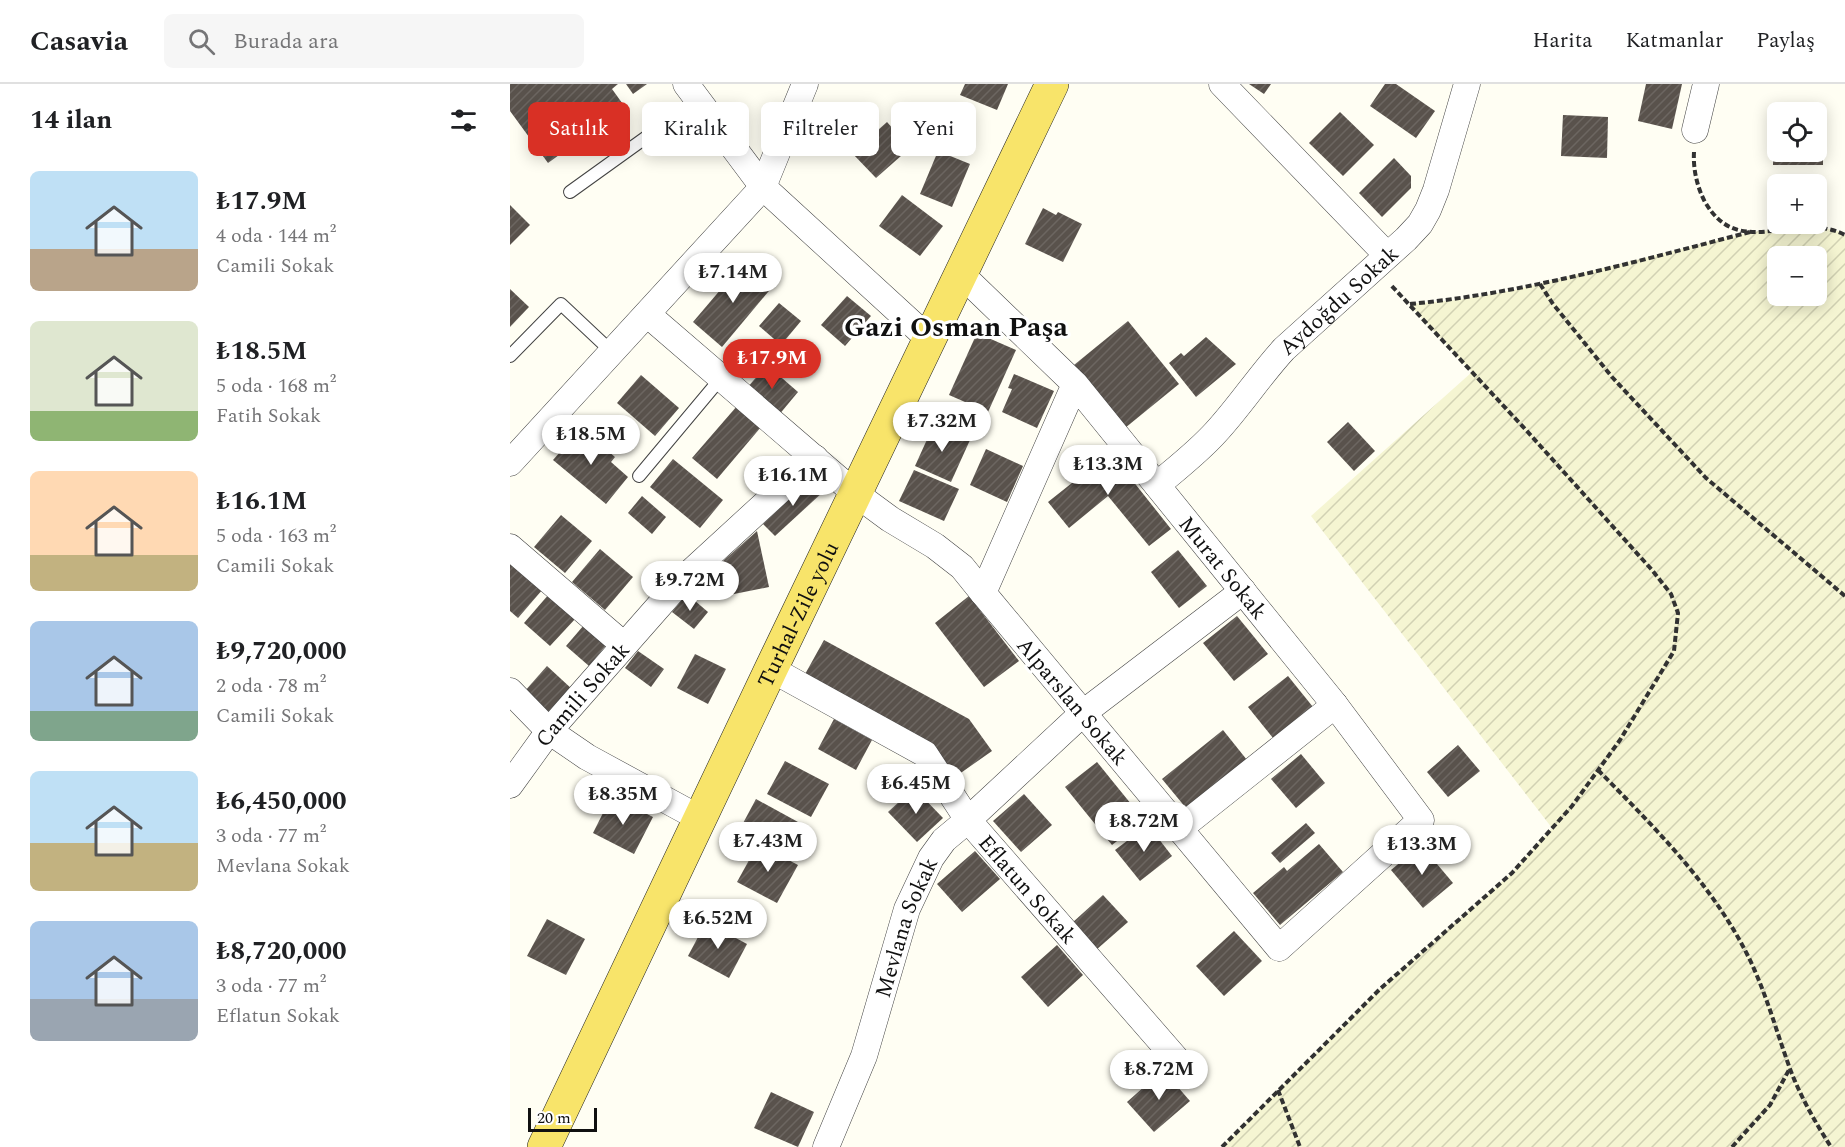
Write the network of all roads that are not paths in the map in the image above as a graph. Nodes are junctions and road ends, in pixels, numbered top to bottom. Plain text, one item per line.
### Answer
1 (805, 84) edge
2 (1052, 84) edge
3 (1222, 84) edge
4 (1467, 84) edge
5 (1706, 84) edge
6 (692, 92) edge
7 (1695, 130) road end
8 (763, 187) junction
9 (570, 192) dead end
10 (1381, 261) junction
11 (962, 275) junction
12 (647, 314) junction
13 (930, 340) junction
14 (612, 352) junction
15 (510, 356) edge
16 (721, 378) junction
17 (1075, 384) junction
18 (815, 458) junction
19 (510, 464) edge
20 (639, 477) dead end
21 (1157, 485) junction
22 (856, 494) junction
23 (510, 547) edge
24 (1243, 591) junction
25 (983, 593) junction
26 (624, 645) junction
27 (771, 669) junction
28 (510, 691) edge
29 (1335, 705) junction
30 (1083, 713) junction
31 (549, 731) junction
32 (510, 784) edge
33 (699, 818) junction
34 (968, 820) junction
35 (1421, 820) joint
36 (1179, 829) junction
37 (1185, 1069) dead end
38 (543, 1147) edge
39 (826, 1147) edge

1 - 8 street
2 - 11 main road, Turhal-Zile yolu
3 - 10 street
4 - 10 street, Aydoğdu Sokak
5 - 7 street
6 - 8 street
6 - 9 lane
8 - 12 street
8 - 13 street
10 - 21 street, Aydoğdu Sokak
11 - 13 main road, Turhal-Zile yolu
11 - 17 street, Murat Sokak
12 - 14 street
12 - 16 street, Alparslan Sokak
13 - 22 main road, Turhal-Zile yolu
14 - 15 lane
14 - 19 street
16 - 18 street, Alparslan Sokak
16 - 20 lane
17 - 21 street, Murat Sokak
17 - 25 street
18 - 22 street, Alparslan Sokak
18 - 26 street, Camili Sokak
21 - 24 street, Murat Sokak
22 - 25 street, Alparslan Sokak
22 - 27 main road, Turhal-Zile yolu
23 - 26 street
24 - 29 street, Murat Sokak
24 - 30 street, Mevlana Sokak
25 - 30 street, Alparslan Sokak
26 - 31 street, Camili Sokak
27 - 33 main road, Turhal-Zile yolu
27 - 34 street, Eflatun Sokak
28 - 31 street
29 - 35 street, Murat Sokak
29 - 36 street
30 - 34 street, Mevlana Sokak
30 - 36 street, Alparslan Sokak
31 - 32 street, Camili Sokak
31 - 33 street
33 - 38 main road, Turhal-Zile yolu
34 - 37 street, Eflatun Sokak
34 - 39 street, Mevlana Sokak
35 - 36 street, Alparslan Sokak

